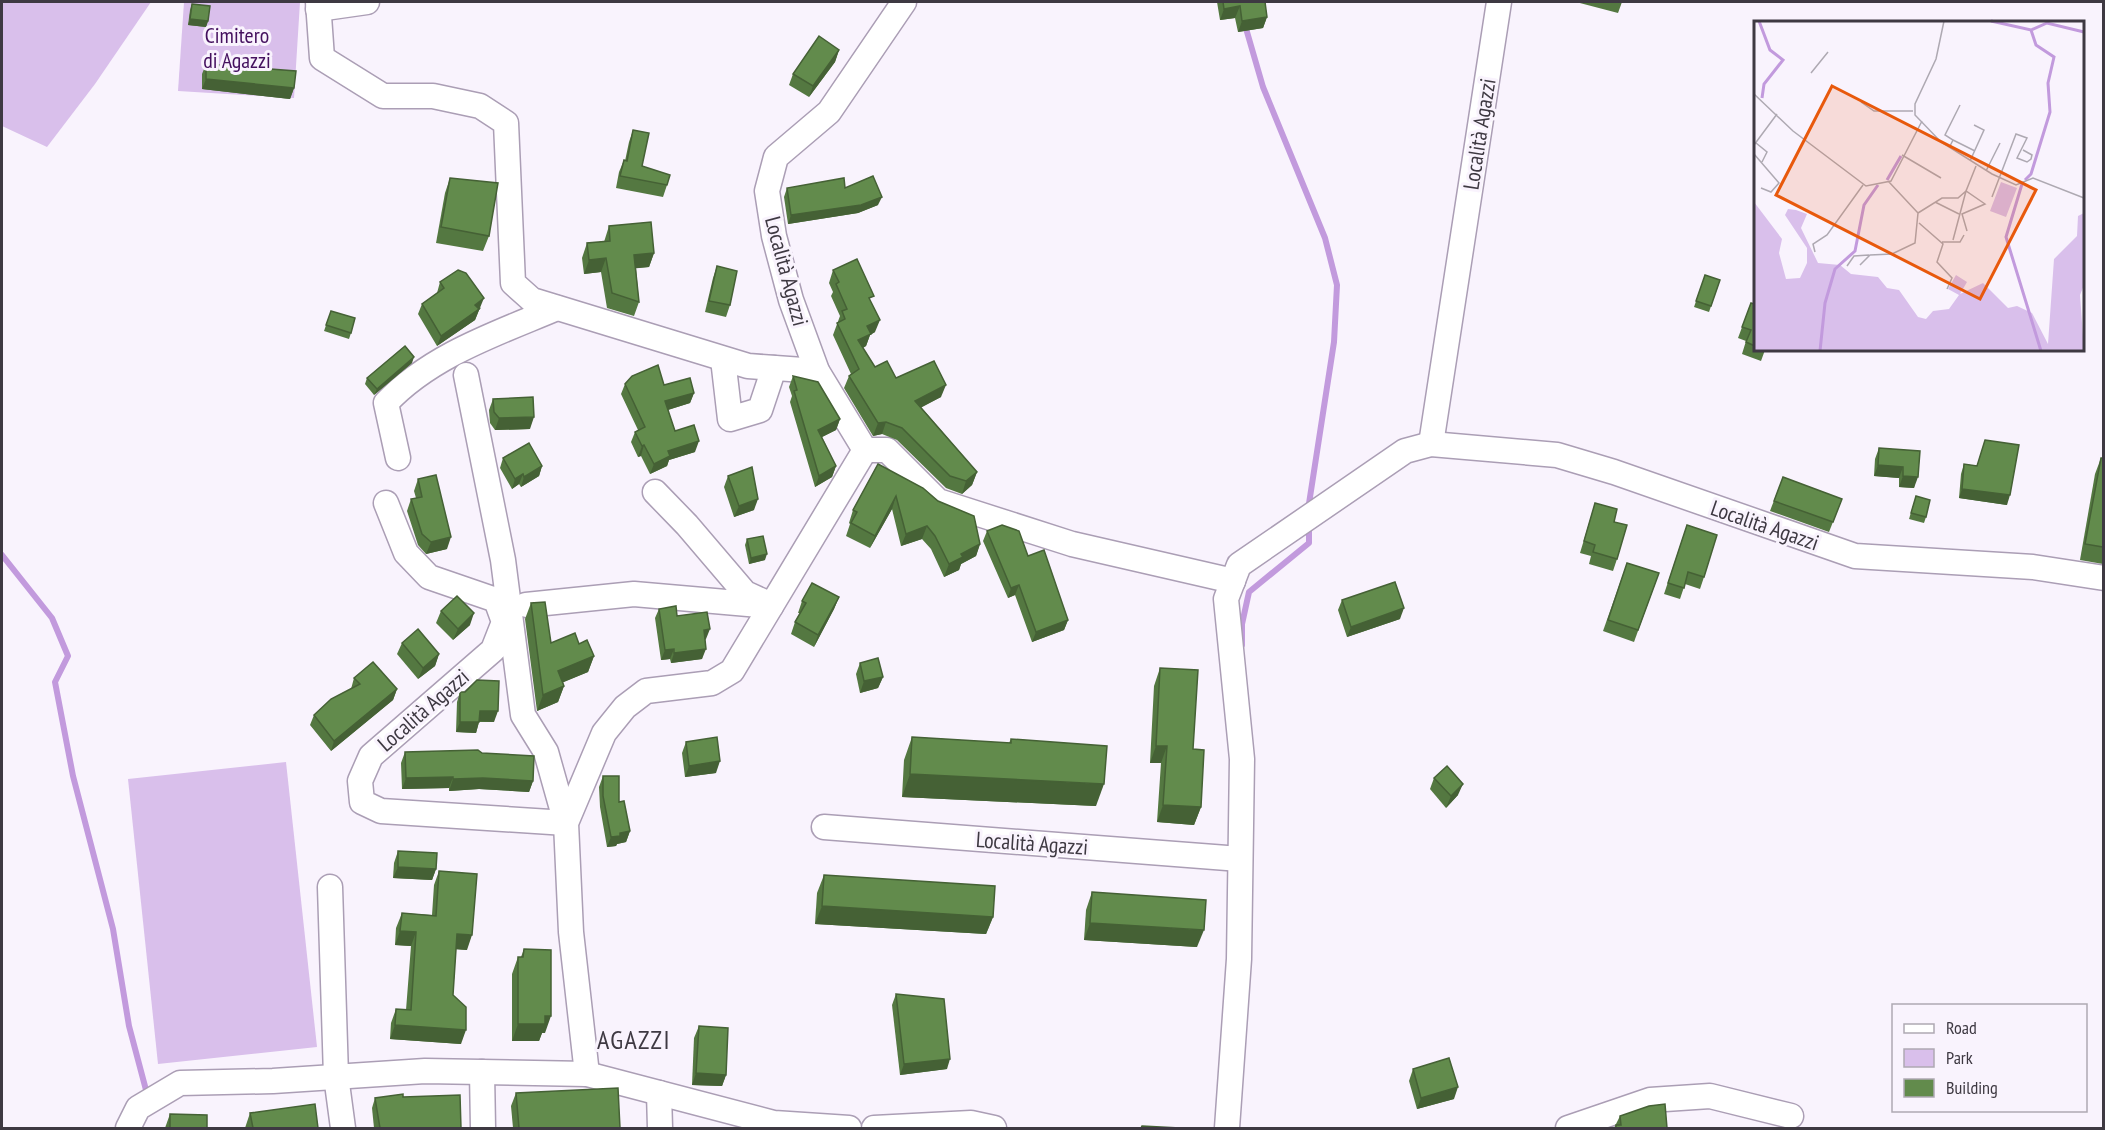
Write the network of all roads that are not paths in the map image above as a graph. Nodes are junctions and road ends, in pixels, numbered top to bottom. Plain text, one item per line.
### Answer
1 (367, 2) edge
2 (904, 2) edge
3 (1499, 2) edge
4 (318, 5) edge
5 (557, 308) junction
6 (723, 359) junction
7 (774, 368) junction
8 (817, 371) junction
9 (466, 375) dead end
10 (1431, 444) junction
11 (865, 450) junction
12 (398, 458) dead end
13 (655, 492) dead end
14 (386, 503) dead end
15 (2103, 578) edge
16 (681, 581) dead end
17 (1233, 581) junction
18 (517, 602) junction
19 (771, 606) junction
20 (566, 823) junction
21 (824, 827) dead end
22 (1240, 859) junction
23 (330, 887) dead end
24 (482, 1072) junction
25 (587, 1074) junction
26 (336, 1076) junction
27 (659, 1093) junction
28 (1791, 1116) dead end
29 (128, 1128) edge
30 (343, 1128) edge
31 (483, 1128) edge
32 (660, 1128) edge
33 (849, 1128) edge
34 (883, 1128) edge
35 (994, 1128) edge
36 (1227, 1128) edge
37 (1568, 1128) edge

1 - 4 street
2 - 8 street, Località Agazzi
3 - 10 street, Località Agazzi
4 - 5 street
5 - 6 street
5 - 12 street
6 - 7 street
6 - 7 street
7 - 8 street
8 - 11 street, Località Agazzi
9 - 18 street
10 - 15 street, Località Agazzi
10 - 17 street, Località Agazzi
11 - 17 street
11 - 19 street
13 - 19 street
14 - 20 street, Località Agazzi
16 - 18 street
17 - 22 street, Località Agazzi
18 - 19 street
18 - 20 street
19 - 20 street
20 - 25 street
21 - 22 street, Località Agazzi
22 - 36 street, Località Agazzi
23 - 26 street
24 - 25 street
24 - 26 street
24 - 31 street
25 - 27 street
26 - 29 street
26 - 30 street
27 - 32 street
27 - 33 street
28 - 37 street
34 - 35 street

